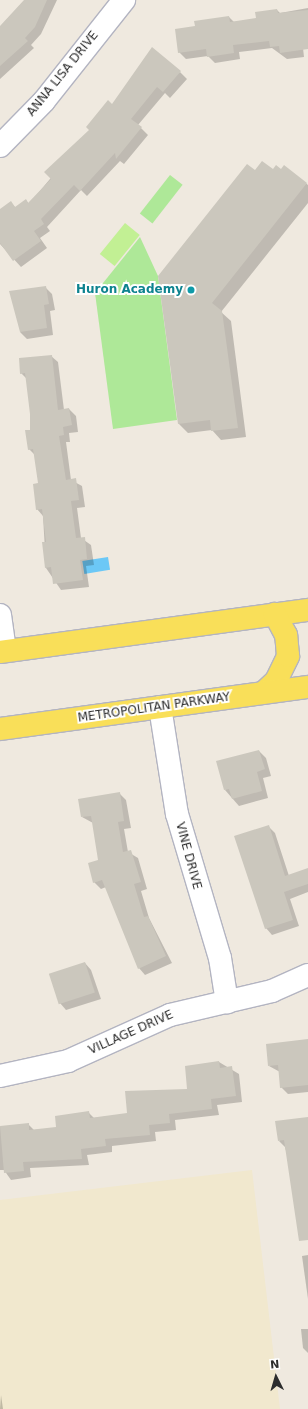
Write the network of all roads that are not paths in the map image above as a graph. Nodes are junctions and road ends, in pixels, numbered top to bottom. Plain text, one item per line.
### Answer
1 (124, 0) edge
2 (0, 146) edge
3 (308, 610) edge
4 (275, 614) junction
5 (0, 615) edge
6 (3, 651) edge
7 (308, 687) edge
8 (263, 693) junction
9 (160, 707) junction
10 (0, 729) edge
11 (308, 975) edge
12 (228, 1002) junction
13 (0, 1076) edge

1 - 2 street, ANNA LISA DRIVE
3 - 4 main road
4 - 6 main road
4 - 8 main road
5 - 6 street
7 - 8 main road, METROPOLITAN PARKWAY
8 - 9 main road, METROPOLITAN PARKWAY
9 - 10 main road, METROPOLITAN PARKWAY
9 - 12 street, VINE DRIVE
11 - 12 street, VILLAGE DRIVE
12 - 13 street, VILLAGE DRIVE

